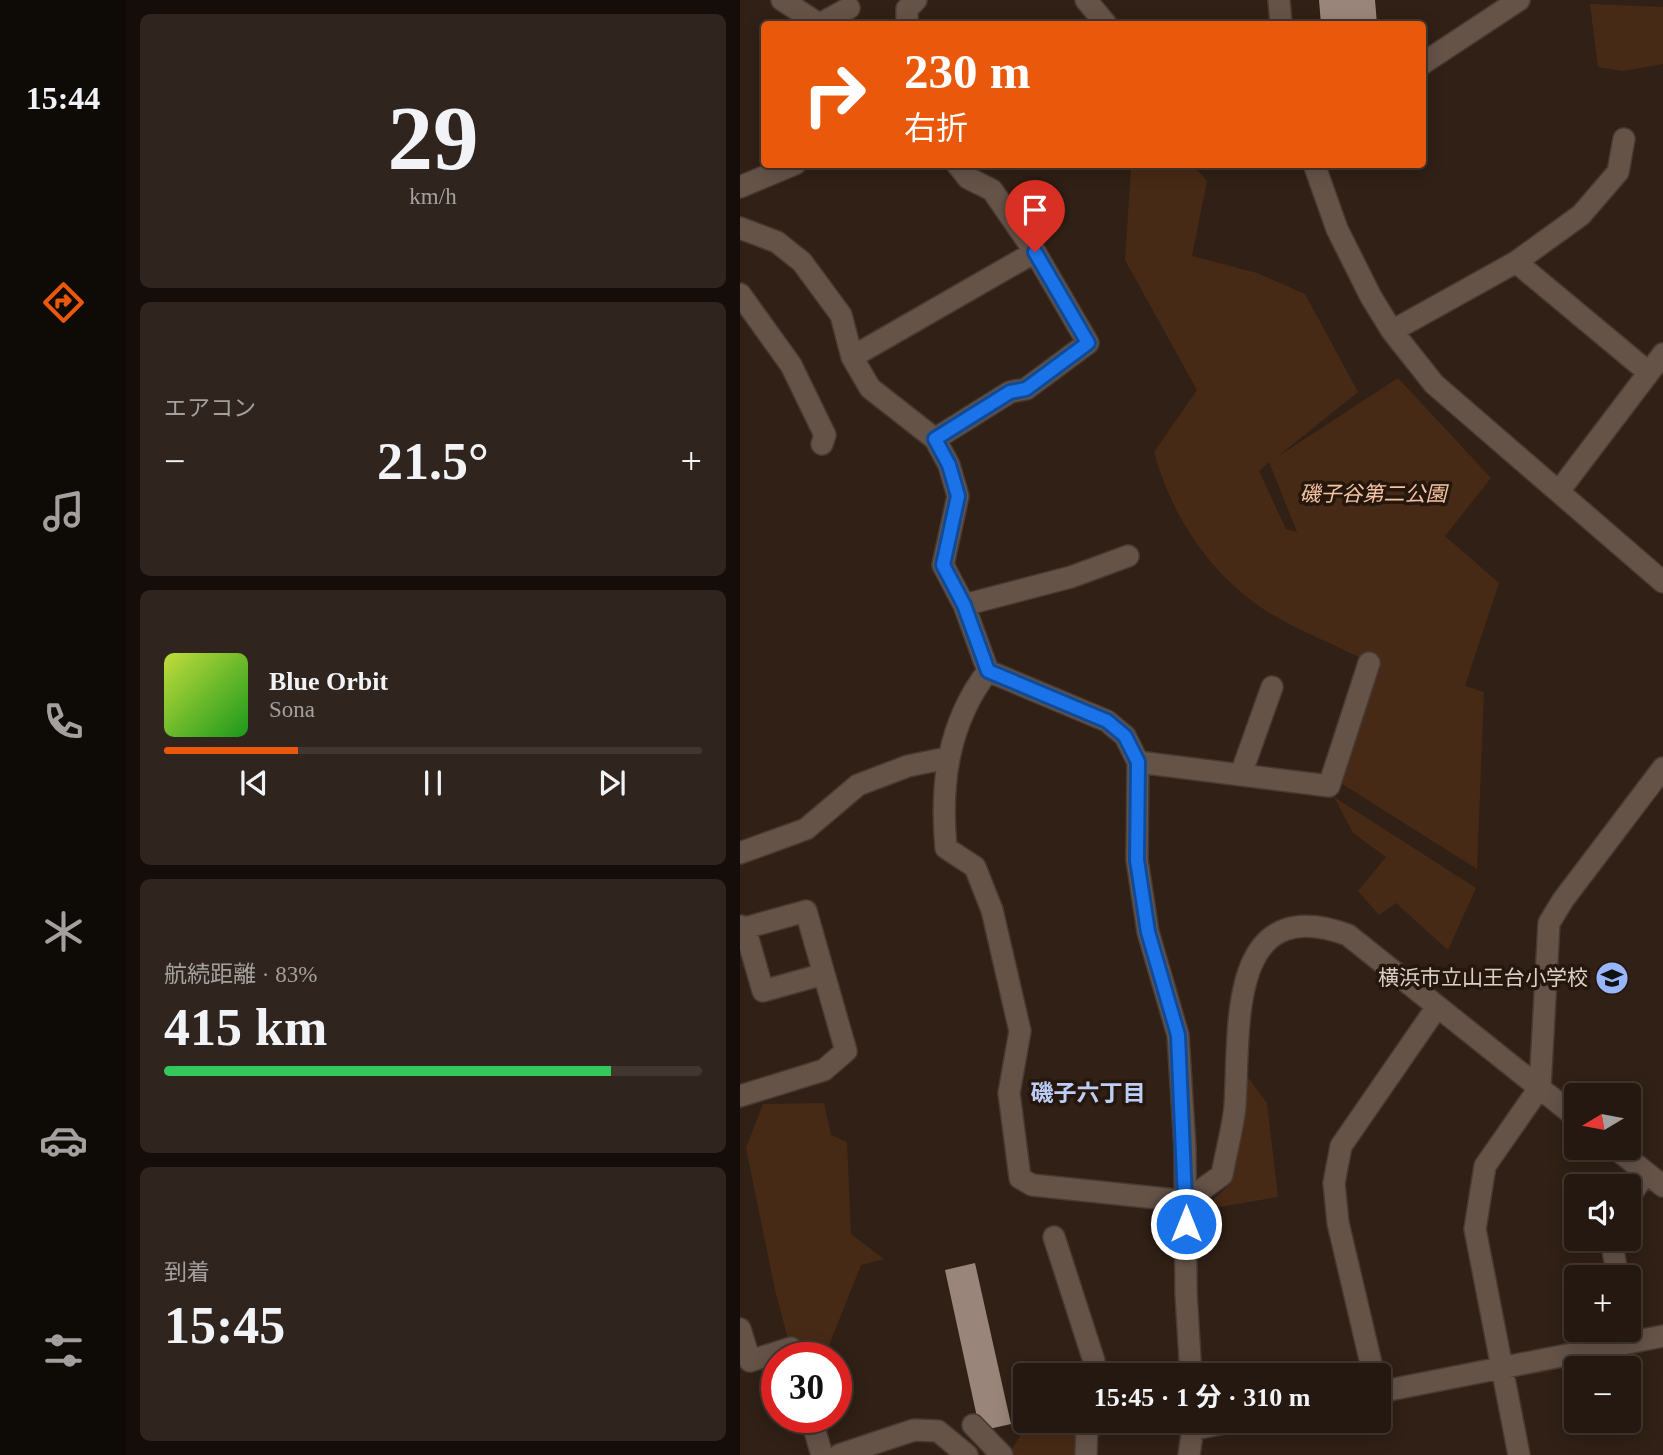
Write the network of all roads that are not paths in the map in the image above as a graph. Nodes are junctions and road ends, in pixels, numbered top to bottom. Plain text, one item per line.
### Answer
1 (782, 0) edge
2 (1086, 0) edge
3 (1279, 0) edge
4 (1519, 0) edge
5 (849, 8) dead end
6 (814, 21) edge
7 (825, 21) edge
8 (1104, 21) edge
9 (1281, 21) edge
10 (1426, 62) edge
11 (1624, 139) dead end
12 (785, 168) edge
13 (959, 168) edge
14 (1315, 168) edge
15 (740, 187) edge
16 (740, 228) edge
17 (1035, 252) junction
18 (1516, 262) junction
19 (740, 294) edge
20 (1392, 331) junction
21 (1663, 354) edge
22 (851, 357) junction
23 (1648, 372) junction
24 (935, 439) junction
25 (822, 444) dead end
26 (1558, 491) junction
27 (1128, 556) dead end
28 (1663, 582) edge
29 (964, 605) junction
30 (1369, 663) dead end
31 (988, 671) junction
32 (1271, 687) dead end
33 (947, 758) junction
34 (1138, 762) junction
35 (1663, 768) edge
36 (1241, 774) junction
37 (740, 853) edge
38 (743, 927) edge
39 (824, 974) junction
40 (1437, 1007) junction
41 (1540, 1087) junction
42 (740, 1096) edge
43 (1564, 1106) edge
44 (1630, 1160) edge
45 (1646, 1173) junction
46 (1641, 1180) edge
47 (1663, 1186) edge
48 (1186, 1201) junction
49 (1054, 1237) dead end
50 (740, 1329) edge
51 (1641, 1336) edge
52 (1663, 1336) edge
53 (1605, 1342) edge
54 (761, 1358) edge
55 (1094, 1363) edge
56 (1191, 1363) edge
57 (1371, 1363) edge
58 (1501, 1368) junction
59 (1391, 1390) edge
60 (973, 1425) dead end
61 (815, 1433) edge
62 (1087, 1433) edge
63 (1193, 1433) edge
64 (822, 1455) edge
65 (839, 1455) edge
66 (967, 1455) edge
67 (1002, 1455) edge
68 (1086, 1455) edge
69 (1189, 1455) edge
70 (1519, 1455) edge

1 - 6 street
2 - 8 street
3 - 9 street
4 - 10 street
5 - 7 street
11 - 18 street
12 - 15 street
13 - 17 street
14 - 20 street
16 - 22 street
17 - 22 street
17 - 24 street
18 - 20 street
18 - 23 street
19 - 25 street
20 - 26 street
21 - 23 street
22 - 24 street
23 - 26 street
24 - 29 street
26 - 28 street
27 - 29 street
29 - 31 street
30 - 36 street
31 - 33 street
31 - 34 street
32 - 36 street
33 - 37 street
33 - 48 street
34 - 36 street
34 - 48 street
35 - 41 street
38 - 39 street
38 - 39 street
39 - 42 street
40 - 41 street
40 - 48 street
40 - 57 street
41 - 43 street
41 - 58 street
44 - 45 street
45 - 46 street
45 - 47 street
48 - 56 street
49 - 55 street
50 - 54 street
51 - 52 street
53 - 58 street
58 - 59 street
58 - 70 street
60 - 67 street
61 - 64 street
62 - 68 street
63 - 69 street
65 - 66 street

